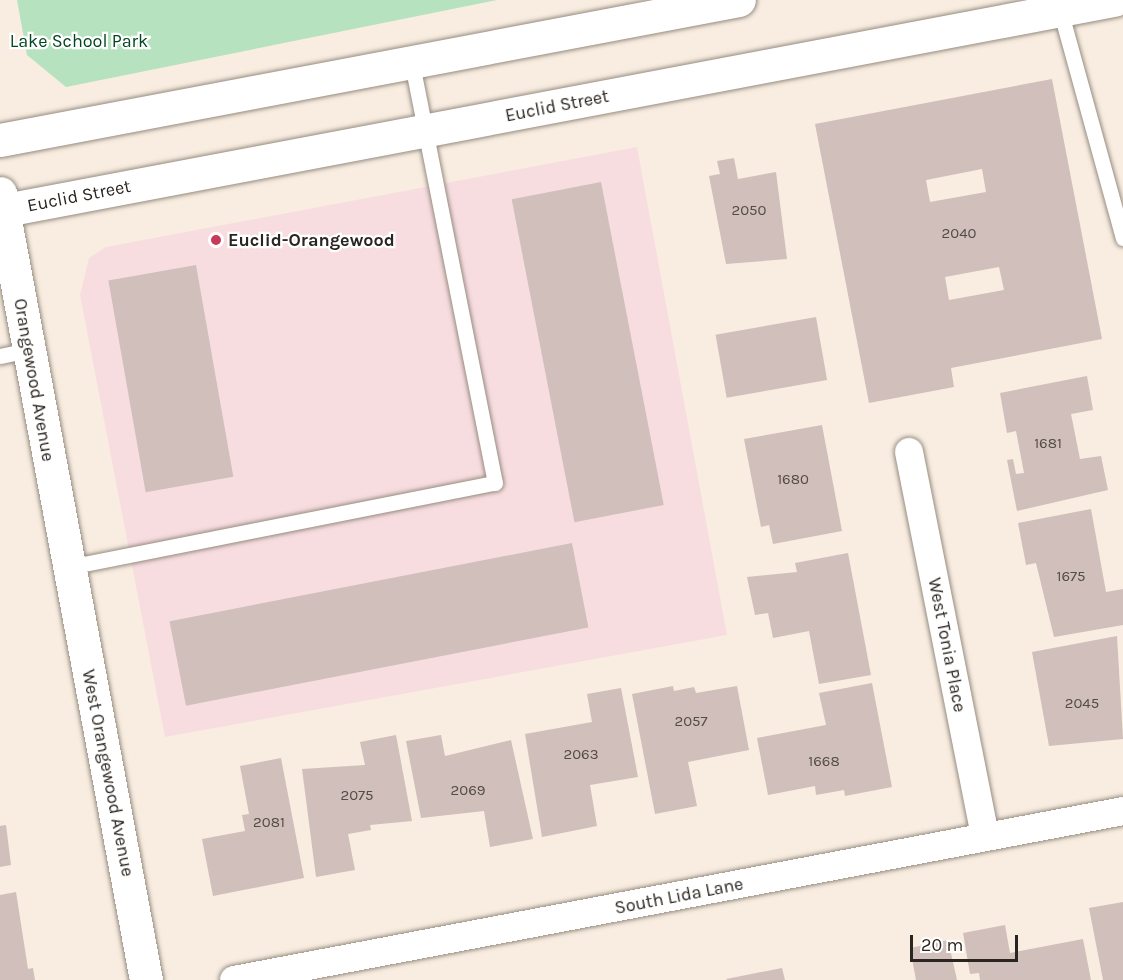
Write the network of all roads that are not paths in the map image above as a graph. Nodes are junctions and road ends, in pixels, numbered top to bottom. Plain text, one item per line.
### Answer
1 (739, 0) edge
2 (1114, 0) edge
3 (1059, 5) edge
4 (412, 62) junction
5 (426, 130) junction
6 (0, 140) edge
7 (1, 205) edge
8 (1123, 238) edge
9 (14, 353) edge
10 (909, 452) dead end
11 (69, 567) junction
12 (1123, 811) edge
13 (985, 837) junction
14 (146, 980) edge
15 (234, 980) edge

1 - 4 main road
2 - 3 main road, Euclid Street
3 - 5 main road, Euclid Street
3 - 8 lane
4 - 5 lane
4 - 6 main road
5 - 7 main road, Euclid Street
5 - 11 lane
7 - 9 main road, Orangewood Avenue
9 - 11 main road, Orangewood Avenue
10 - 13 street, West Tonia Place
11 - 14 main road, West Orangewood Avenue
12 - 13 street, South Lida Lane
13 - 15 street, South Lida Lane

